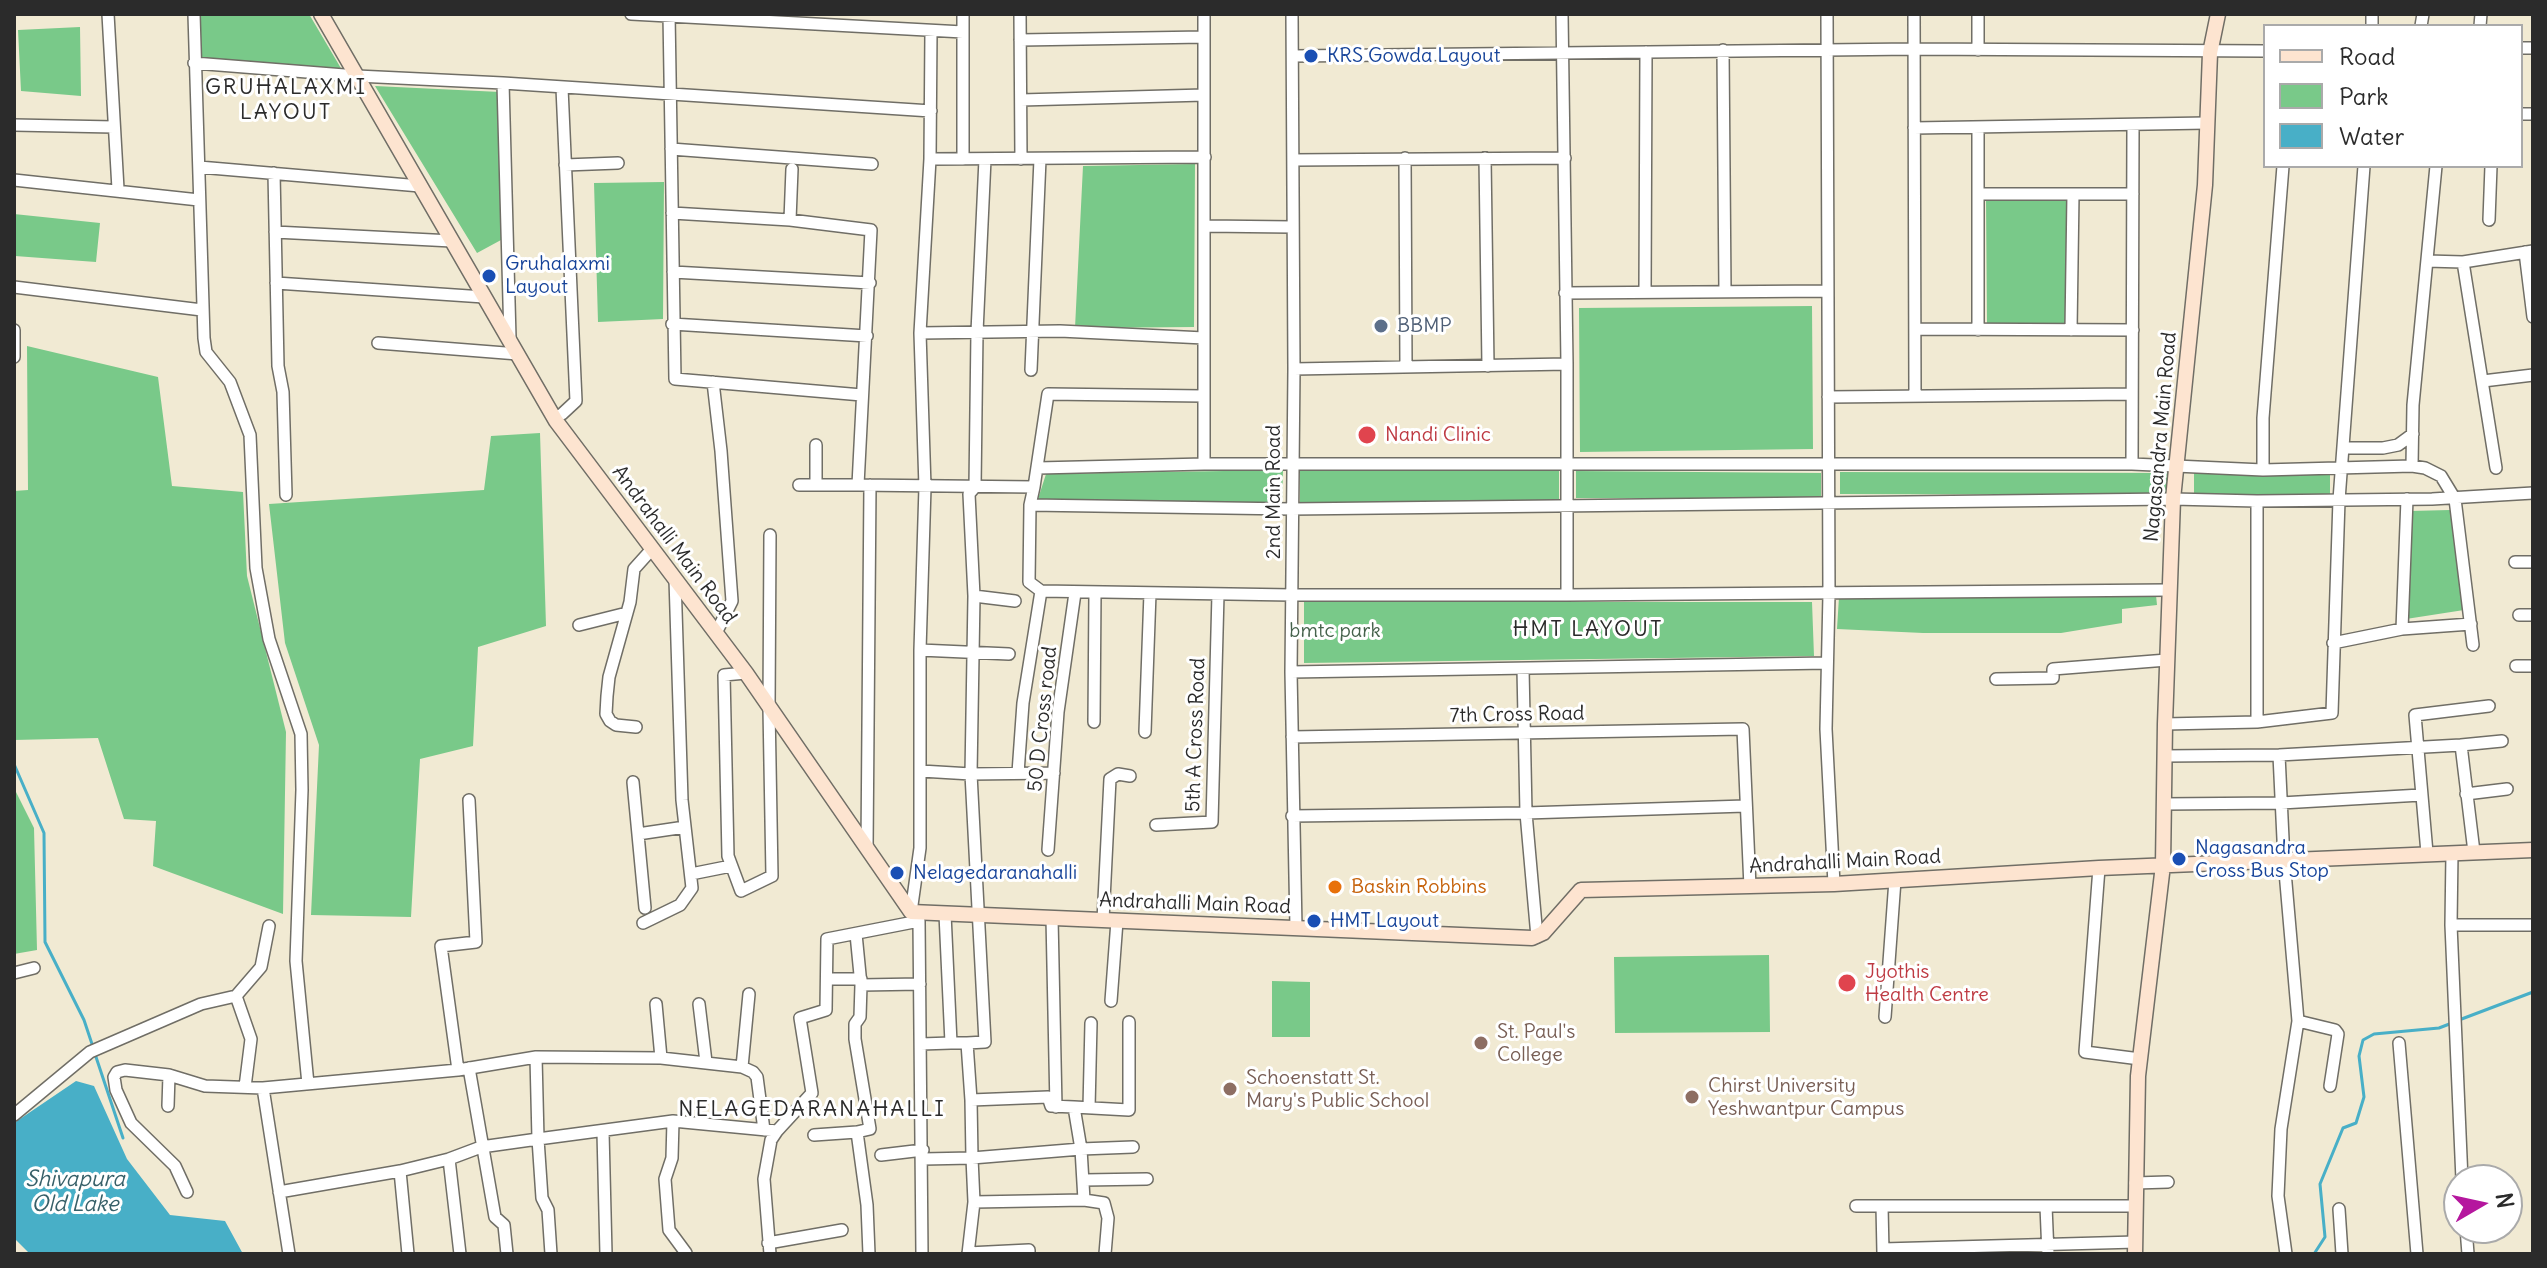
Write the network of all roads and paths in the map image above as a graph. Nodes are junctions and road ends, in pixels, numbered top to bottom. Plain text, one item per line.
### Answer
1 (108, 14) edge
2 (194, 14) edge
3 (321, 14) edge
4 (631, 14) edge
5 (963, 14) edge
6 (1020, 14) edge
7 (1204, 14) edge
8 (1292, 14) edge
9 (1562, 14) edge
10 (1827, 14) edge
11 (1914, 14) edge
12 (1978, 14) edge
13 (2218, 14) edge
14 (669, 15) edge
15 (750, 17) edge
16 (805, 18) edge
17 (931, 31) junction
18 (963, 32) junction
19 (1204, 37) junction
20 (1020, 40) junction
21 (1914, 49) junction
22 (1723, 50) junction
23 (1828, 50) junction
24 (1978, 50) junction
25 (2263, 51) edge
26 (1646, 52) junction
27 (1563, 53) junction
28 (2210, 53) junction
29 (1294, 56) junction
30 (194, 63) junction
31 (357, 76) junction
32 (503, 83) junction
33 (562, 88) junction
34 (670, 95) junction
35 (1204, 95) junction
36 (1021, 100) junction
37 (931, 111) junction
38 (2207, 123) junction
39 (14, 125) edge
40 (2133, 126) junction
41 (114, 127) junction
42 (1914, 128) junction
43 (1978, 128) junction
44 (671, 149) junction
45 (1205, 157) junction
46 (1405, 158) junction
47 (1485, 158) junction
48 (1565, 158) junction
49 (930, 159) junction
50 (963, 159) junction
51 (985, 159) junction
52 (1021, 159) junction
53 (1040, 159) junction
54 (1293, 160) junction
55 (618, 163) dead end
56 (872, 164) dead end
57 (565, 165) junction
58 (199, 167) junction
59 (2283, 168) edge
60 (2364, 168) edge
61 (2436, 168) edge
62 (2491, 168) edge
63 (792, 169) dead end
64 (274, 173) junction
65 (14, 180) edge
66 (420, 186) junction
67 (118, 189) junction
68 (1978, 194) junction
69 (2073, 194) junction
70 (2133, 194) junction
71 (199, 200) junction
72 (672, 213) junction
73 (790, 220) junction
74 (2489, 220) dead end
75 (1205, 226) junction
76 (1292, 227) junction
77 (275, 232) junction
78 (452, 241) junction
79 (2529, 252) edge
80 (2427, 261) junction
81 (2463, 262) junction
82 (673, 272) junction
83 (276, 283) junction
84 (870, 283) junction
85 (14, 287) edge
86 (1828, 291) junction
87 (1645, 292) junction
88 (1725, 292) junction
89 (1565, 293) junction
90 (484, 297) junction
91 (202, 310) junction
92 (2533, 317) edge
93 (672, 324) junction
94 (1915, 329) junction
95 (14, 330) edge
96 (1978, 330) junction
97 (2071, 330) junction
98 (2133, 330) junction
99 (977, 332) junction
100 (1032, 332) junction
101 (920, 333) junction
102 (867, 336) junction
103 (1204, 338) junction
104 (510, 341) junction
105 (378, 343) dead end
106 (518, 354) junction
107 (14, 357) edge
108 (1567, 364) junction
109 (1488, 366) junction
110 (1406, 367) junction
111 (1294, 369) junction
112 (1031, 370) dead end
113 (2533, 375) edge
114 (2483, 381) junction
115 (713, 382) junction
116 (2132, 394) junction
117 (862, 395) junction
118 (1203, 396) junction
119 (1915, 396) junction
120 (1828, 397) junction
121 (553, 416) junction
122 (2413, 434) junction
123 (816, 445) dead end
124 (2344, 448) junction
125 (1204, 464) junction
126 (1566, 464) junction
127 (1828, 464) junction
128 (2132, 464) junction
129 (1292, 465) junction
130 (2342, 466) junction
131 (2412, 466) junction
132 (2177, 467) junction
133 (1038, 468) junction
134 (2496, 468) dead end
135 (2263, 470) junction
136 (799, 485) dead end
137 (816, 485) junction
138 (864, 485) junction
139 (925, 487) junction
140 (975, 487) junction
141 (1034, 487) junction
142 (2533, 494) edge
143 (286, 495) dead end
144 (2173, 499) junction
145 (2407, 499) junction
146 (2455, 499) junction
147 (2339, 500) junction
148 (2257, 501) junction
149 (1828, 504) junction
150 (1030, 505) junction
151 (1566, 506) junction
152 (1291, 509) junction
153 (770, 535) dead end
154 (652, 549) junction
155 (2515, 562) dead end
156 (2533, 562) edge
157 (675, 579) junction
158 (2168, 590) junction
159 (1041, 591) junction
160 (1095, 592) junction
161 (1075, 593) junction
162 (1150, 593) junction
163 (1218, 594) junction
164 (1829, 594) junction
165 (1292, 595) junction
166 (1567, 595) junction
167 (974, 596) junction
168 (1015, 601) dead end
169 (627, 613) junction
170 (2519, 615) dead end
171 (2533, 615) edge
172 (2471, 624) junction
173 (579, 625) dead end
174 (2402, 629) junction
175 (716, 633) junction
176 (2333, 643) junction
177 (2473, 645) dead end
178 (920, 650) junction
179 (972, 653) junction
180 (1009, 654) dead end
181 (2167, 660) junction
182 (1827, 663) junction
183 (2516, 666) dead end
184 (2533, 666) edge
185 (1523, 669) junction
186 (1291, 672) junction
187 (746, 673) junction
188 (1996, 679) dead end
189 (2489, 706) dead end
190 (769, 708) junction
191 (1094, 722) dead end
192 (2257, 722) junction
193 (2165, 724) junction
194 (636, 727) dead end
195 (1145, 732) dead end
196 (1523, 732) junction
197 (1292, 737) junction
198 (2502, 741) dead end
199 (2461, 745) junction
200 (2417, 748) junction
201 (2279, 755) junction
202 (2164, 756) junction
203 (921, 771) junction
204 (1018, 773) junction
205 (1054, 773) junction
206 (971, 774) junction
207 (1130, 776) dead end
208 (633, 782) dead end
209 (2507, 789) dead end
210 (2466, 794) junction
211 (2421, 795) junction
212 (469, 800) dead end
213 (2281, 803) junction
214 (2164, 804) junction
215 (1745, 806) junction
216 (1526, 813) junction
217 (1292, 816) junction
218 (1156, 825) dead end
219 (685, 827) junction
220 (638, 834) junction
221 (867, 850) junction
222 (1048, 850) dead end
223 (2533, 850) edge
224 (2474, 852) junction
225 (2427, 853) junction
226 (2452, 853) junction
227 (2284, 860) junction
228 (2163, 865) junction
229 (731, 866) junction
230 (2099, 868) junction
231 (691, 874) junction
232 (1895, 880) junction
233 (1834, 884) junction
234 (1750, 887) junction
235 (645, 908) dead end
236 (945, 914) junction
237 (976, 915) junction
238 (915, 916) junction
239 (1052, 918) junction
240 (1110, 920) junction
241 (643, 923) dead end
242 (2451, 925) junction
243 (2533, 925) edge
244 (269, 926) dead end
245 (1296, 928) junction
246 (856, 934) junction
247 (1537, 937) junction
248 (34, 968) dead end
249 (14, 973) edge
250 (827, 979) junction
251 (861, 982) junction
252 (920, 984) junction
253 (749, 994) dead end
254 (236, 996) junction
255 (1111, 1001) dead end
256 (656, 1004) dead end
257 (699, 1004) dead end
258 (1885, 1017) dead end
259 (2298, 1021) junction
260 (1129, 1022) dead end
261 (1091, 1023) dead end
262 (951, 1043) junction
263 (967, 1043) junction
264 (2399, 1043) dead end
265 (921, 1044) junction
266 (536, 1057) junction
267 (661, 1058) junction
268 (2140, 1059) junction
269 (706, 1062) junction
270 (742, 1067) junction
271 (464, 1069) junction
272 (169, 1075) junction
273 (308, 1084) junction
274 (2330, 1086) dead end
275 (245, 1087) junction
276 (263, 1088) junction
277 (971, 1100) junction
278 (168, 1106) dead end
279 (1056, 1107) junction
280 (1074, 1107) junction
281 (1089, 1108) junction
282 (14, 1115) edge
283 (673, 1121) junction
284 (764, 1130) junction
285 (777, 1131) junction
286 (603, 1132) junction
287 (857, 1132) junction
288 (814, 1135) dead end
289 (538, 1139) junction
290 (481, 1147) junction
291 (1133, 1147) dead end
292 (1081, 1149) junction
293 (923, 1154) junction
294 (881, 1155) dead end
295 (972, 1158) junction
296 (449, 1159) junction
297 (2461, 1164) edge
298 (400, 1171) junction
299 (1147, 1179) dead end
300 (1084, 1180) junction
301 (2168, 1182) dead end
302 (2135, 1183) junction
303 (187, 1192) dead end
304 (279, 1192) junction
305 (1084, 1200) junction
306 (974, 1202) junction
307 (1856, 1206) dead end
308 (1882, 1206) junction
309 (2046, 1206) junction
310 (2135, 1206) junction
311 (2339, 1209) dead end
312 (842, 1230) dead end
313 (769, 1248) edge
314 (2136, 1248) edge
315 (2048, 1249) edge
316 (1883, 1252) edge
317 (686, 1253) edge
318 (968, 1253) edge
319 (289, 1254) edge
320 (408, 1254) edge
321 (460, 1254) edge
322 (507, 1254) edge
323 (551, 1254) edge
324 (606, 1254) edge
325 (869, 1254) edge
326 (922, 1254) edge
327 (1029, 1254) edge
328 (1105, 1254) edge
329 (2286, 1254) edge
330 (2342, 1254) edge
331 (2417, 1254) edge

1 - 41 street
2 - 30 street
3 - 31 main road, Andrahalli Main Road
4 - 14 street
5 - 18 street
6 - 20 street
7 - 19 street
8 - 29 street, 2nd Main Road
9 - 27 street
10 - 23 street
11 - 21 street
12 - 24 street
13 - 28 main road, Nagasandra Main Road
14 - 15 street
14 - 34 street
15 - 16 street
16 - 17 street
17 - 18 street
17 - 37 street
18 - 50 street
19 - 20 street
19 - 35 street
20 - 36 street
21 - 23 street
21 - 24 street
21 - 42 street
22 - 23 street
22 - 26 street
22 - 88 street
23 - 86 street
24 - 28 street
25 - 28 street
26 - 27 street
26 - 87 street
27 - 29 street
27 - 48 street
28 - 38 main road, Nagasandra Main Road
29 - 54 street, 2nd Main Road
30 - 31 street
30 - 58 street
31 - 32 street
31 - 66 main road, Andrahalli Main Road
32 - 33 street
32 - 104 street
33 - 34 street
33 - 57 street
34 - 37 street
34 - 44 street
35 - 36 street
35 - 45 street
36 - 52 street
37 - 49 street
38 - 40 street
38 - 132 main road, Nagasandra Main Road
39 - 41 street
40 - 43 street
40 - 70 street
41 - 67 street
42 - 43 street
42 - 94 street
43 - 68 street
44 - 56 street
44 - 72 street
45 - 53 street
45 - 75 street
46 - 47 street
46 - 54 street
46 - 110 street
47 - 48 street
47 - 109 street
48 - 89 street
49 - 50 street
49 - 101 street
50 - 51 street
51 - 52 street
51 - 99 street
52 - 53 street
53 - 100 street
54 - 76 street, 2nd Main Road
55 - 57 street
57 - 121 street
58 - 64 street
58 - 71 street
59 - 135 street
60 - 124 street
61 - 80 street
62 - 74 street
63 - 73 street
64 - 66 street
64 - 77 street
65 - 67 street
66 - 78 main road, Andrahalli Main Road
67 - 71 street
68 - 69 street
68 - 96 street
69 - 70 street
69 - 97 street
70 - 98 street
71 - 91 street
72 - 73 street
72 - 82 street
73 - 84 street
75 - 76 street
75 - 103 street
76 - 111 street, 2nd Main Road
77 - 78 street
77 - 83 street
78 - 90 main road, Andrahalli Main Road
79 - 81 street
79 - 92 street
80 - 81 street
80 - 122 street
81 - 114 street
82 - 84 street
82 - 93 street
83 - 90 street
83 - 143 street
84 - 102 street
85 - 91 street
86 - 88 street
86 - 120 street
87 - 88 street
87 - 89 street
89 - 108 street
90 - 104 main road, Andrahalli Main Road
91 - 273 street
93 - 102 street
93 - 115 street
94 - 96 street
94 - 119 street
95 - 107 street
96 - 97 street
97 - 98 street
98 - 116 street
99 - 100 street
99 - 101 street
99 - 140 street
100 - 103 street
100 - 112 street
101 - 139 street
102 - 117 street
103 - 118 street
104 - 106 main road, Andrahalli Main Road
105 - 106 street
106 - 121 main road, Andrahalli Main Road
108 - 109 street
108 - 126 street
109 - 110 street
110 - 111 street
111 - 129 street, 2nd Main Road
113 - 114 street
114 - 134 street
115 - 117 street
115 - 175 street
116 - 119 street
116 - 128 street
117 - 138 street
118 - 125 street
118 - 133 street
119 - 120 street
120 - 127 street
121 - 154 main road, Andrahalli Main Road
122 - 124 street
122 - 131 street
123 - 137 street
124 - 130 street
125 - 129 street
125 - 133 street
126 - 127 street
126 - 129 street
126 - 151 street
127 - 128 street
127 - 149 street
128 - 132 street
129 - 152 street, 2nd Main Road
130 - 131 street
130 - 135 street
130 - 147 street
131 - 146 street
132 - 135 street
132 - 144 main road, Nagasandra Main Road
133 - 141 street
136 - 137 street
137 - 138 street
138 - 139 street
138 - 221 street
139 - 140 street
139 - 178 street
140 - 141 street
140 - 167 street
141 - 150 street
142 - 146 street
144 - 148 street
144 - 149 street
144 - 158 main road, Nagasandra Main Road
145 - 146 street
145 - 147 street
145 - 174 street
146 - 172 street
147 - 148 street
147 - 176 street
148 - 192 street
149 - 151 street
149 - 164 street
150 - 152 street
150 - 159 street
151 - 152 street
151 - 166 street
152 - 165 street, 2nd Main Road
153 - 190 street
154 - 157 main road, Andrahalli Main Road
154 - 169 street
155 - 156 street
157 - 175 main road, Andrahalli Main Road
157 - 219 street
158 - 164 street
158 - 181 main road, Nagasandra Main Road
159 - 161 street
159 - 204 street
160 - 161 street
160 - 162 street
160 - 191 street
161 - 205 street, 50 D Cross road
162 - 163 street
162 - 195 street
163 - 165 street
163 - 218 street, 5th A Cross Road
164 - 166 street
164 - 182 street
165 - 166 street
165 - 186 street, 2nd Main Road
167 - 168 street
167 - 179 street
169 - 173 street
169 - 194 street
170 - 171 street
172 - 174 street
172 - 177 street
174 - 176 street
175 - 187 main road, Andrahalli Main Road
176 - 192 street
178 - 179 street
178 - 203 street
179 - 180 street
179 - 206 street
181 - 188 street
181 - 193 main road, Nagasandra Main Road
182 - 185 street
182 - 233 street
183 - 184 street
185 - 186 street
185 - 196 street
186 - 197 street, 2nd Main Road
187 - 190 main road, Andrahalli Main Road
187 - 229 street
189 - 200 street
190 - 221 main road, Andrahalli Main Road
190 - 229 street
192 - 193 street
193 - 202 main road, Nagasandra Main Road
196 - 197 street, 7th Cross Road
196 - 215 street, 7th Cross Road
196 - 216 street
197 - 217 street, 2nd Main Road
198 - 199 street
199 - 200 street
199 - 210 street
200 - 201 street
200 - 211 street
201 - 202 street
201 - 213 street
202 - 214 main road, Nagasandra Main Road
203 - 206 street
203 - 238 street
204 - 205 street
204 - 206 street
205 - 222 street, 50 D Cross road
206 - 237 street
207 - 240 street
208 - 220 street
209 - 210 street
210 - 224 street
211 - 213 street
211 - 225 street
212 - 271 street
213 - 214 street
213 - 227 street
214 - 228 main road, Nagasandra Main Road
215 - 216 street
215 - 234 street
216 - 217 street
216 - 247 street
217 - 245 street, 2nd Main Road
219 - 220 street
219 - 231 street
220 - 235 street
221 - 238 main road, Andrahalli Main Road
223 - 224 main road, Andrahalli Main Road
224 - 226 main road, Andrahalli Main Road
225 - 226 main road, Andrahalli Main Road
225 - 227 main road, Andrahalli Main Road
226 - 242 street
227 - 228 main road, Andrahalli Main Road
227 - 259 street
228 - 230 main road, Andrahalli Main Road
228 - 268 main road, Nagasandra Main Road
229 - 231 street
230 - 232 main road, Andrahalli Main Road
230 - 268 street
231 - 241 street
232 - 233 main road, Andrahalli Main Road
232 - 258 street
233 - 234 main road, Andrahalli Main Road
234 - 247 main road, Andrahalli Main Road
236 - 237 main road, Andrahalli Main Road
236 - 238 main road, Andrahalli Main Road
236 - 262 street
237 - 239 main road, Andrahalli Main Road
237 - 263 street
238 - 246 street
238 - 252 street
239 - 240 main road, Andrahalli Main Road
239 - 279 street
240 - 245 main road, Andrahalli Main Road
240 - 255 street
242 - 243 street
242 - 297 street
244 - 254 street
245 - 247 main road, Andrahalli Main Road
246 - 250 street
246 - 251 street
248 - 249 street
250 - 251 street
250 - 285 street
251 - 252 street
251 - 287 street
252 - 265 street
253 - 270 street
254 - 275 street
254 - 282 street
256 - 267 street
257 - 269 street
259 - 274 street
259 - 329 street
260 - 281 street
261 - 281 street
262 - 263 street
262 - 265 street
263 - 277 street
264 - 331 street
265 - 293 street
266 - 267 street
266 - 271 street
266 - 289 street
267 - 269 street
268 - 302 main road, Nagasandra Main Road
269 - 270 street
270 - 284 street
271 - 273 street
271 - 290 street
272 - 275 street
272 - 278 street
272 - 303 street
273 - 276 street
275 - 276 street
276 - 304 street
277 - 279 street
277 - 295 street
279 - 280 street
280 - 281 street
280 - 292 street
283 - 284 street
283 - 286 street
283 - 317 street
284 - 285 street
285 - 313 street
286 - 289 street
286 - 324 street
287 - 288 street
287 - 325 street
289 - 290 street
289 - 323 street
290 - 296 street
290 - 322 street
291 - 292 street
292 - 295 street
292 - 300 street
293 - 294 street
293 - 295 street
293 - 326 street
295 - 306 street
296 - 298 street
296 - 321 street
298 - 304 street
298 - 320 street
299 - 300 street
300 - 305 street
301 - 302 street
302 - 310 main road, Nagasandra Main Road
304 - 319 street
305 - 306 street
305 - 328 street
306 - 318 street
307 - 308 street
308 - 309 street
308 - 316 street
309 - 310 street
309 - 315 street
310 - 314 main road, Nagasandra Main Road
311 - 330 street
312 - 313 street
314 - 315 street
315 - 316 street
318 - 327 street

